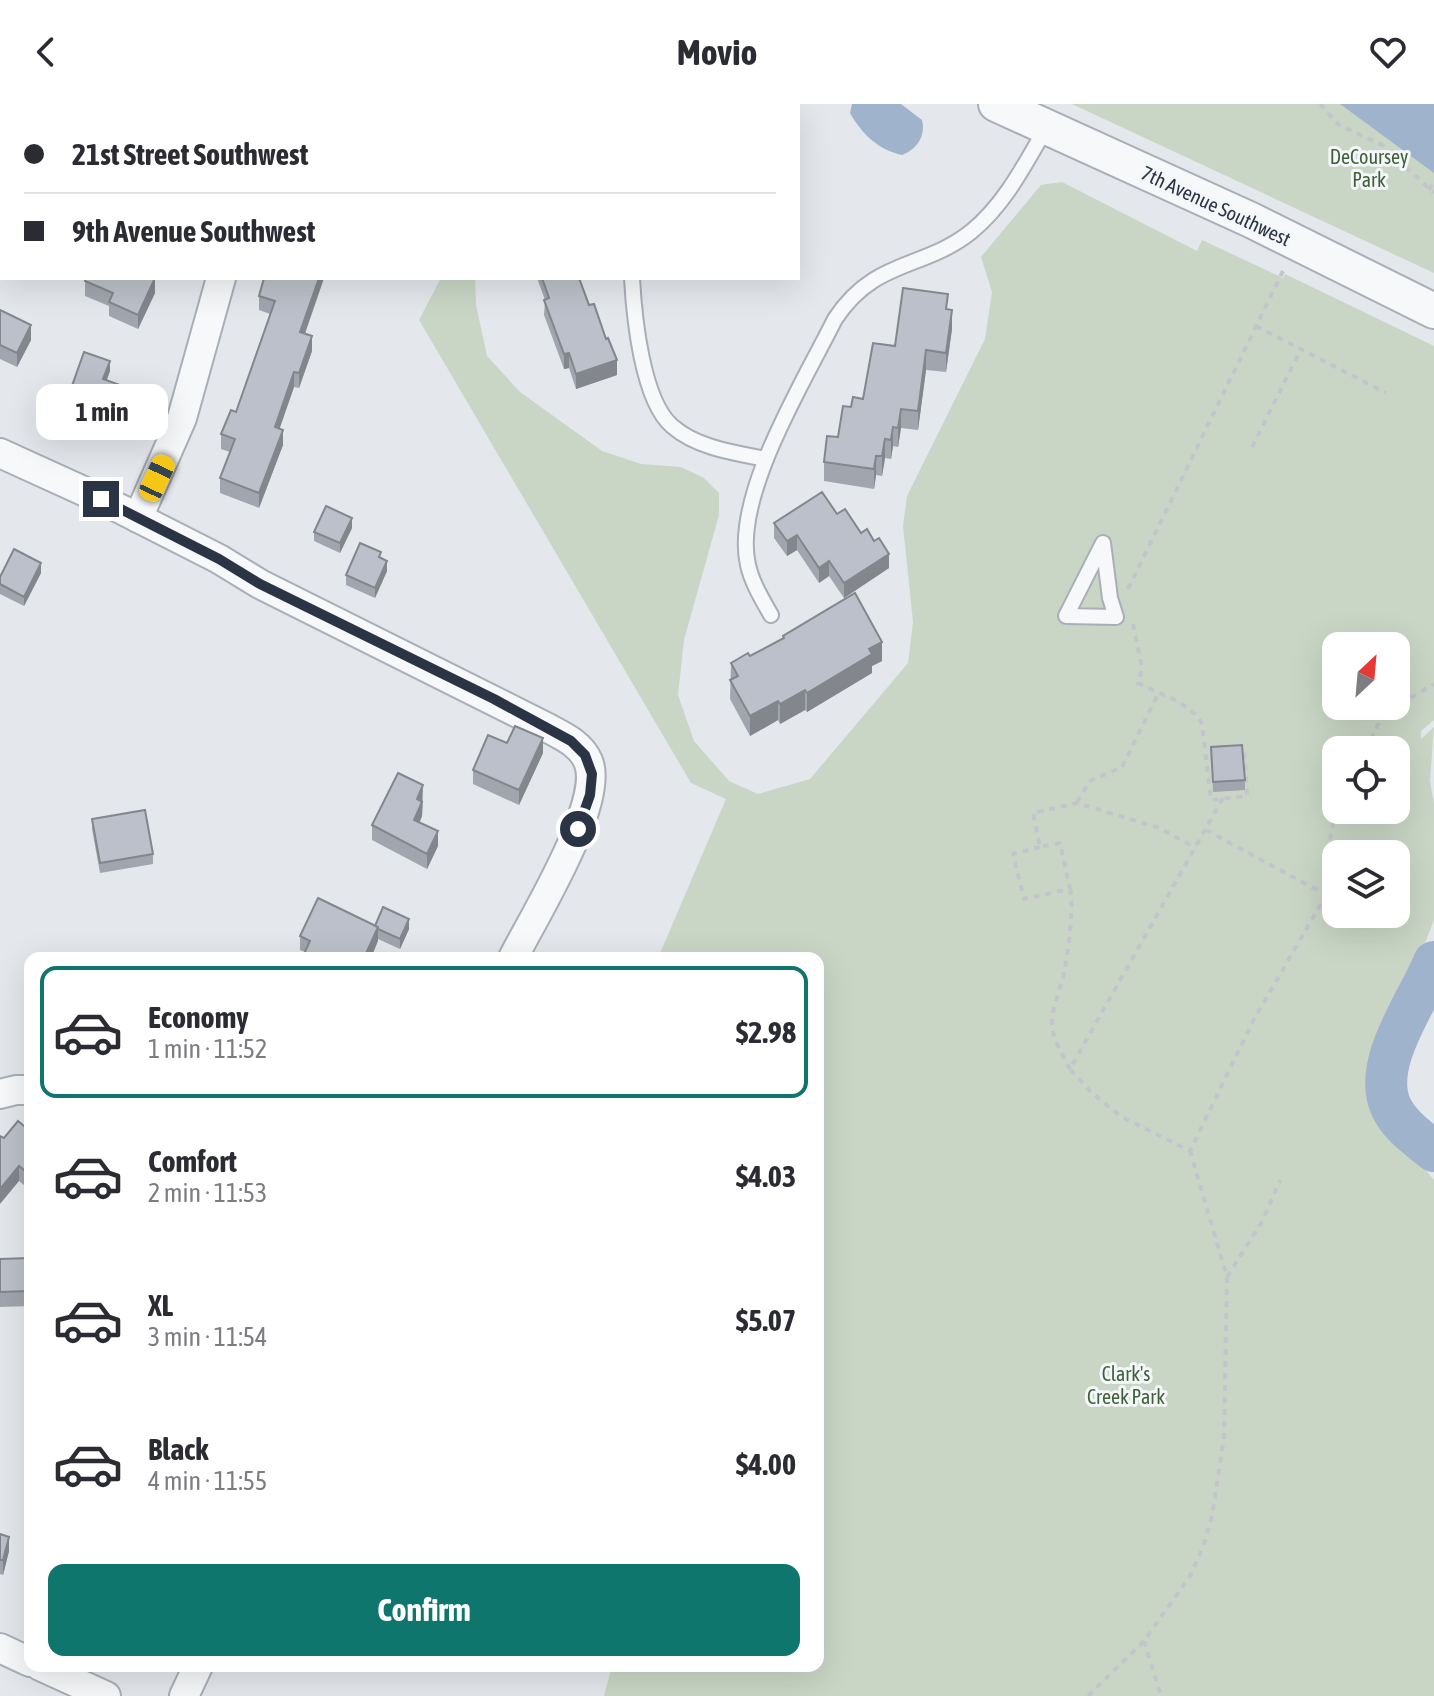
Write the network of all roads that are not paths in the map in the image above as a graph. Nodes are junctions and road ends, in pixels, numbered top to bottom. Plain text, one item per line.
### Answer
1 (996, 104) edge
2 (1046, 127) junction
3 (220, 280) edge
4 (632, 280) edge
5 (1434, 311) edge
6 (0, 453) edge
7 (766, 459) junction
8 (138, 518) junction
9 (771, 615) dead end
10 (1066, 616) joint
11 (516, 952) edge
12 (24, 1090) edge
13 (0, 1094) edge
14 (0, 1648) edge
15 (24, 1659) edge
16 (53, 1672) edge
17 (195, 1672) edge
18 (106, 1696) edge
19 (184, 1696) edge

1 - 2 street, 7th Avenue Southwest
2 - 5 street, 7th Avenue Southwest
2 - 7 lane
3 - 8 street
4 - 7 lane
6 - 8 street
7 - 9 lane
8 - 11 street
10 - 10 lane
12 - 13 street
14 - 15 street
16 - 18 street
17 - 19 street

